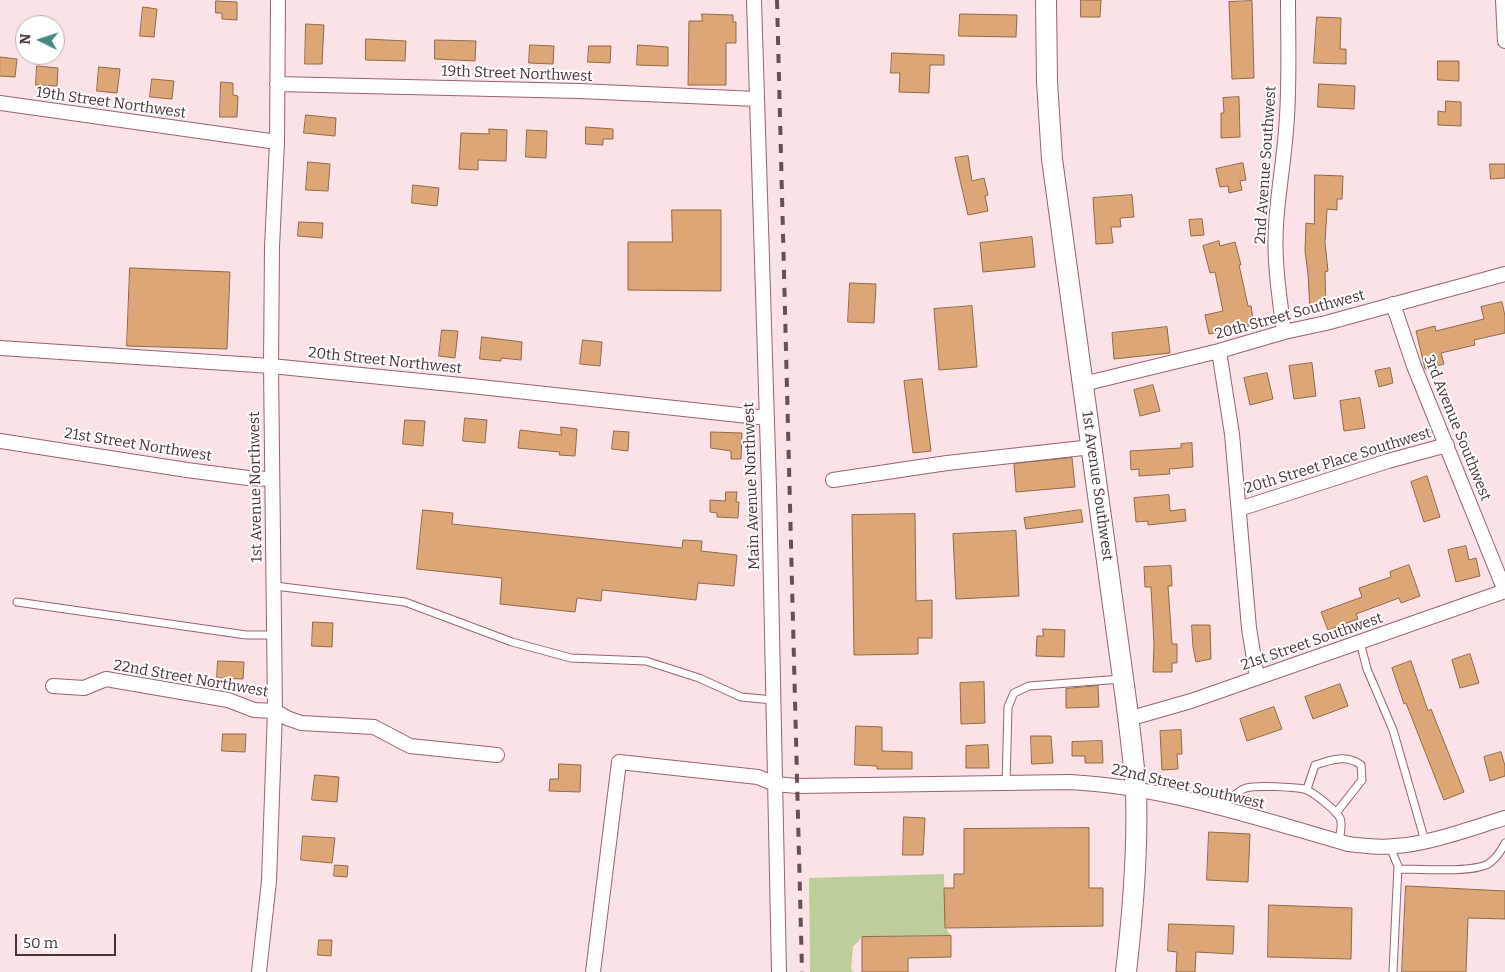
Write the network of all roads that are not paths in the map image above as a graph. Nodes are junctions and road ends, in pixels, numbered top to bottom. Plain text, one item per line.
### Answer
1 (278, 0) edge
2 (754, 0) edge
3 (1046, 0) edge
4 (1288, 0) edge
5 (1503, 0) edge
6 (1505, 41) edge
7 (277, 84) junction
8 (756, 99) junction
9 (0, 103) edge
10 (277, 142) junction
11 (1505, 274) edge
12 (1393, 304) junction
13 (1284, 332) junction
14 (0, 348) edge
15 (1219, 351) junction
16 (271, 366) junction
17 (1083, 384) junction
18 (767, 418) junction
19 (0, 440) edge
20 (1447, 445) junction
21 (1092, 447) junction
22 (272, 479) junction
23 (833, 480) dead end
24 (1239, 509) junction
25 (275, 586) junction
26 (1505, 591) edge
27 (17, 602) dead end
28 (276, 635) junction
29 (1360, 642) junction
30 (1257, 678) junction
31 (1123, 679) junction
32 (53, 686) dead end
33 (773, 700) junction
34 (275, 711) junction
35 (1128, 719) junction
36 (497, 755) dead end
37 (775, 784) junction
38 (1006, 784) junction
39 (1307, 789) junction
40 (1136, 790) junction
41 (1222, 808) junction
42 (1336, 812) junction
43 (1505, 818) edge
44 (1339, 841) junction
45 (1425, 841) junction
46 (1505, 843) edge
47 (1390, 846) junction
48 (1398, 869) junction
49 (259, 972) edge
50 (593, 972) edge
51 (779, 972) edge
52 (1126, 972) edge
53 (1393, 972) edge

1 - 7 street, 1st Avenue Northwest
2 - 8 street, Main Avenue Northwest
3 - 17 main road, 1st Avenue Southwest
4 - 13 street, 2nd Avenue Southwest
5 - 6 street
7 - 8 street, 19th Street Northwest
7 - 10 street, 1st Avenue Northwest
8 - 18 street, Main Avenue Northwest
9 - 10 street, 19th Street Northwest
10 - 16 street, 1st Avenue Northwest
11 - 12 street, 20th Street Southwest
12 - 13 street, 20th Street Southwest
12 - 20 street, 3rd Avenue Southwest
13 - 15 street, 20th Street Southwest
14 - 16 street, 20th Street Northwest
15 - 17 street, 20th Street Southwest
15 - 24 street
16 - 18 street, 20th Street Northwest
16 - 22 street, 1st Avenue Northwest
17 - 21 main road, 1st Avenue Southwest
18 - 33 street, Main Avenue Northwest
19 - 22 street, 21st Street Northwest
20 - 24 street, 20th Street Place Southwest
20 - 26 street, 3rd Avenue Southwest
21 - 23 street
21 - 31 main road, 1st Avenue Southwest
22 - 25 street, 1st Avenue Northwest
24 - 30 street
25 - 28 street, 1st Avenue Northwest
25 - 33 lane
26 - 29 street, 21st Street Southwest
27 - 28 lane
28 - 34 street, 1st Avenue Northwest
29 - 30 street, 21st Street Southwest
29 - 45 lane
30 - 35 street, 21st Street Southwest
31 - 35 main road, 1st Avenue Southwest
31 - 38 lane
32 - 34 street, 22nd Street Northwest
33 - 37 street, Main Avenue Northwest
34 - 36 street, 22nd Street Northwest
34 - 49 street, 1st Avenue Northwest
35 - 40 main road, 1st Avenue Southwest
37 - 38 street, 22nd Street Southwest
37 - 50 street
37 - 51 street, Main Avenue Northwest
38 - 40 street, 22nd Street Southwest
39 - 41 lane
39 - 42 lane
39 - 42 lane
40 - 41 street, 22nd Street Southwest
40 - 52 main road, 1st Avenue Southwest
41 - 44 street, 22nd Street Southwest
42 - 44 lane
43 - 45 street, 22nd Street Southwest
44 - 47 street, 22nd Street Southwest
45 - 47 street, 22nd Street Southwest
46 - 48 lane
47 - 48 lane
48 - 53 lane

